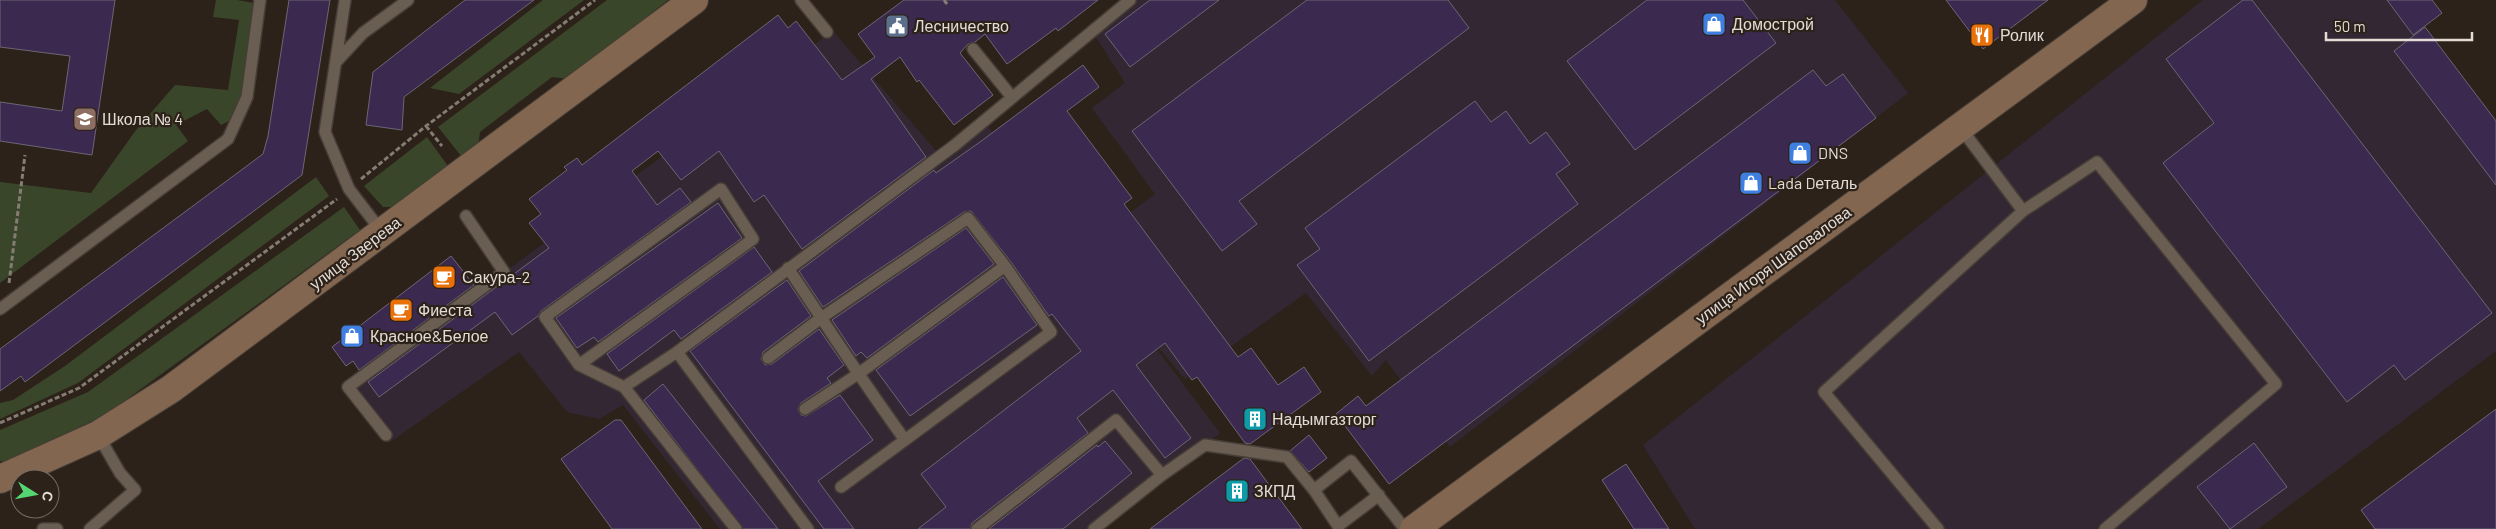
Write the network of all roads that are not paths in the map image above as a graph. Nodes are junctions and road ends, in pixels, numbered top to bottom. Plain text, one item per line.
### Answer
1 (260, 0) edge
2 (345, 0) edge
3 (408, 0) edge
4 (694, 0) edge
5 (801, 0) edge
6 (1130, 0) edge
7 (2133, 0) edge
8 (827, 32) dead end
9 (973, 49) dead end
10 (336, 62) junction
11 (1011, 96) junction
12 (1960, 127) junction
13 (2023, 210) junction
14 (466, 216) dead end
15 (382, 232) junction
16 (1005, 266) junction
17 (788, 268) junction
18 (3, 306) edge
19 (821, 318) junction
20 (677, 352) junction
21 (768, 358) dead end
22 (579, 365) junction
23 (858, 374) junction
24 (624, 387) junction
25 (805, 409) dead end
26 (98, 435) junction
27 (386, 435) dead end
28 (905, 440) junction
29 (1162, 475) junction
30 (0, 479) edge
31 (841, 487) dead end
32 (1314, 490) junction
33 (1379, 495) junction
34 (43, 529) edge
35 (57, 529) edge
36 (90, 529) edge
37 (736, 529) edge
38 (808, 529) edge
39 (977, 529) edge
40 (1094, 529) edge
41 (1405, 529) edge
42 (1414, 529) edge
43 (1938, 529) edge
44 (2105, 529) edge

1 - 18 lane
2 - 10 lane
3 - 10 lane
4 - 15 street, улица Зверева
5 - 8 lane
6 - 11 lane
7 - 12 street, улица Игоря Шаповалова
9 - 11 lane
10 - 15 lane
11 - 17 lane
12 - 13 lane
12 - 42 street, улица Игоря Шаповалова
13 - 43 lane
13 - 44 lane
14 - 27 lane
15 - 26 street, улица Зверева
16 - 19 lane
16 - 23 lane
16 - 28 lane
17 - 19 lane
17 - 20 lane
19 - 21 lane
19 - 23 lane
20 - 24 lane
20 - 38 lane
22 - 22 lane
22 - 24 lane
23 - 25 lane
23 - 28 lane
24 - 37 lane
26 - 30 street, улица Зверева
26 - 36 lane
28 - 31 lane
29 - 32 lane
29 - 39 lane
29 - 40 lane
32 - 33 lane
32 - 33 lane
33 - 41 lane
34 - 35 lane

